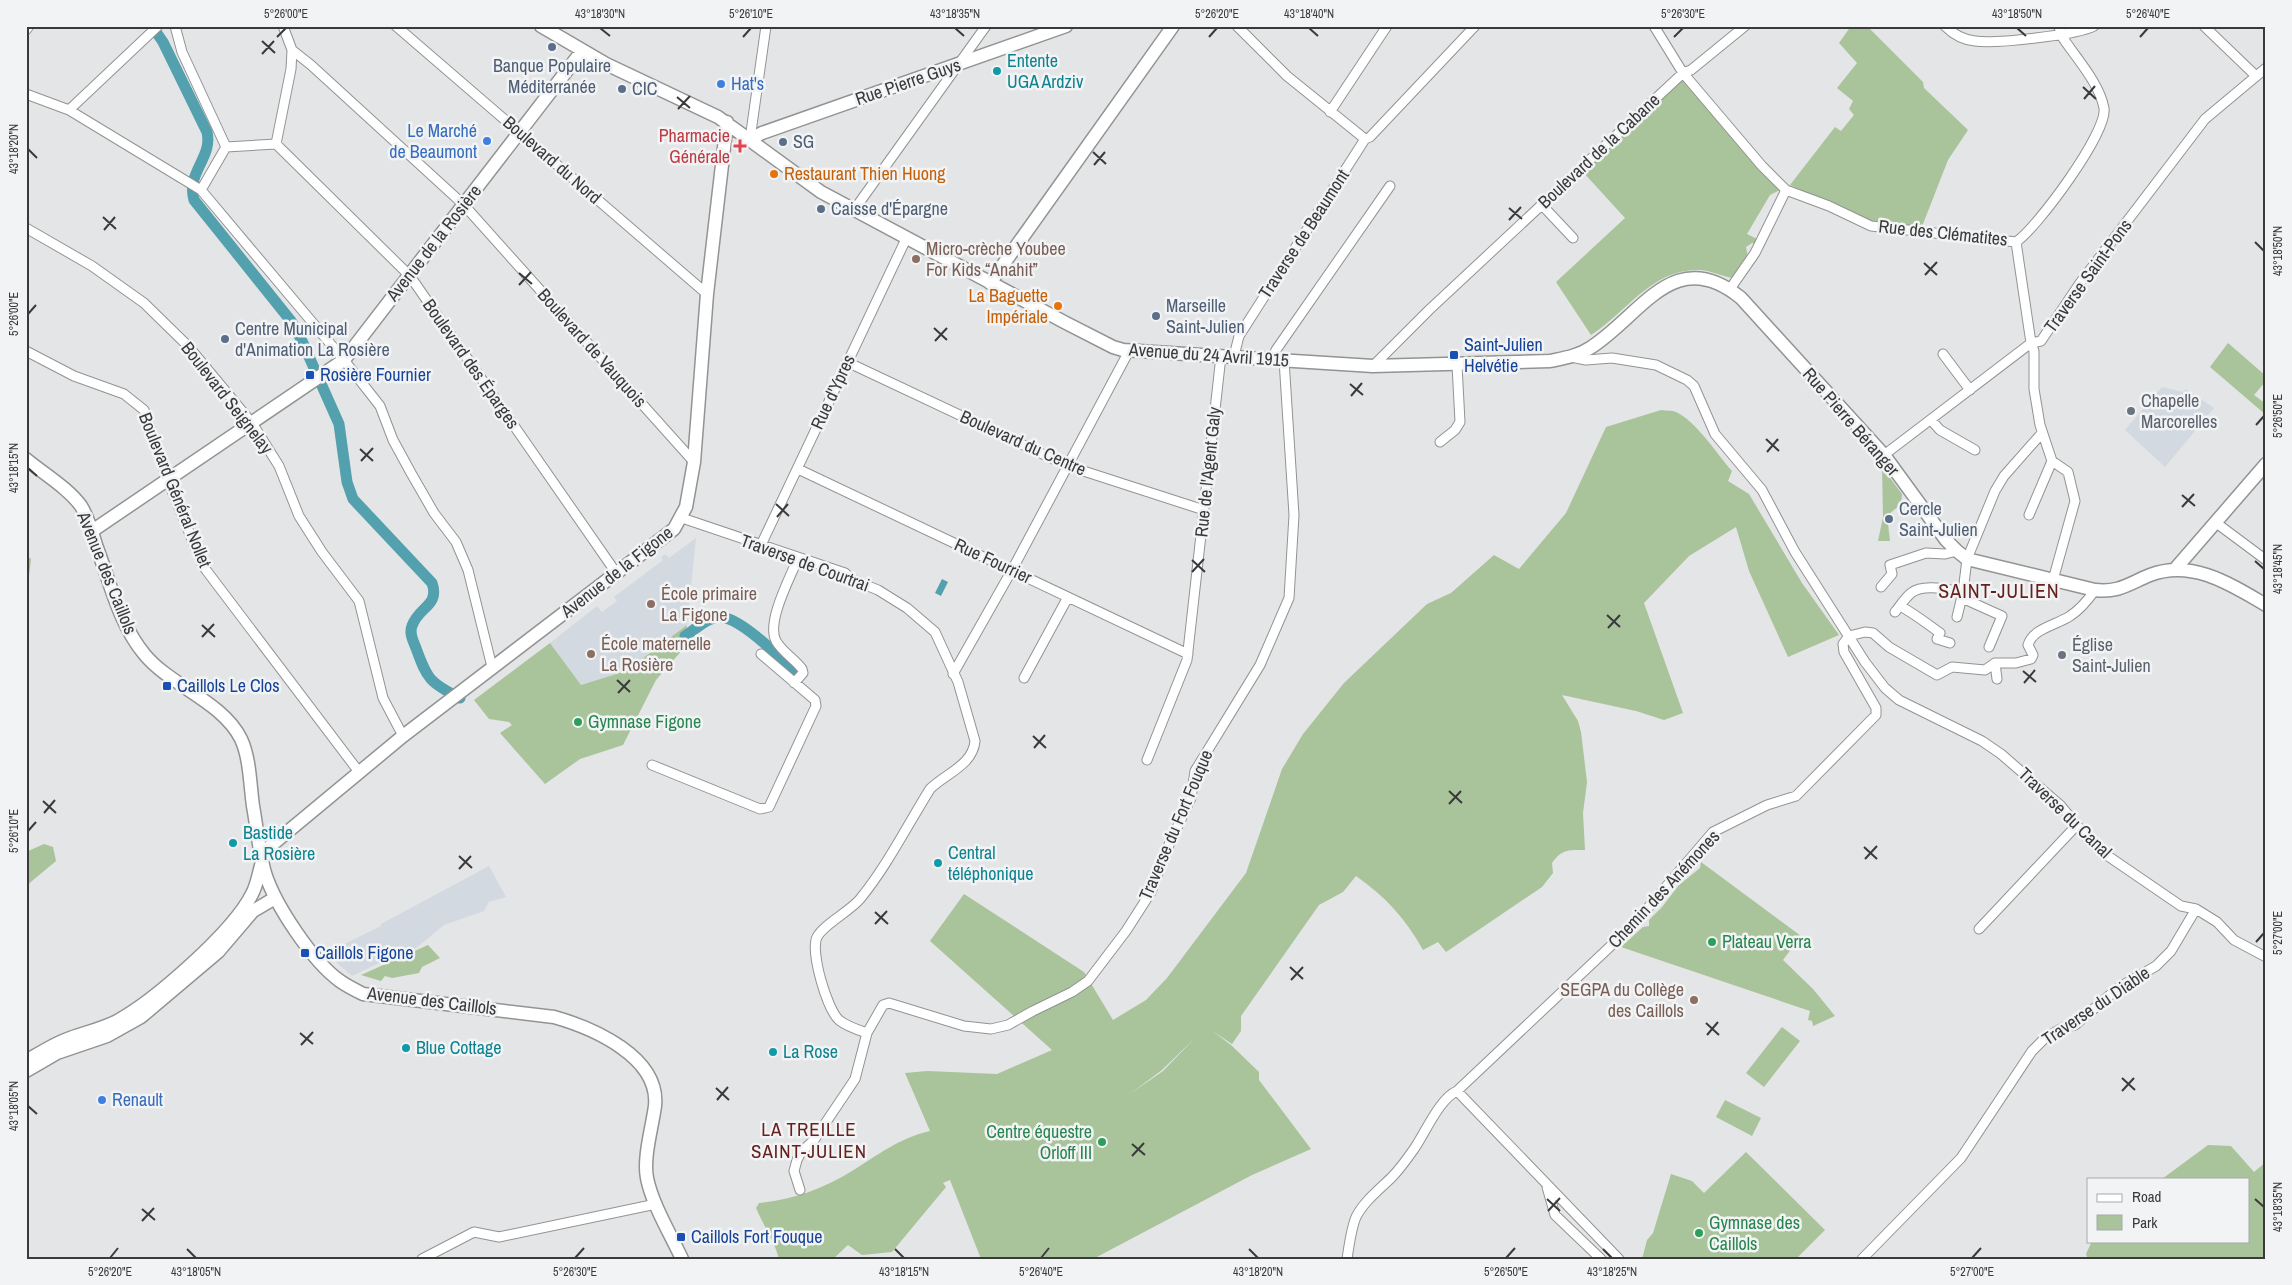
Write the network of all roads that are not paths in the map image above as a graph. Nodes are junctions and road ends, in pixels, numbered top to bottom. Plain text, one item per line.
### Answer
1 (29, 26) edge
2 (175, 26) edge
3 (283, 26) edge
4 (396, 26) edge
5 (542, 26) edge
6 (766, 26) edge
7 (986, 26) edge
8 (1066, 26) edge
9 (1173, 26) edge
10 (1237, 26) edge
11 (1387, 26) edge
12 (1475, 26) edge
13 (1654, 26) edge
14 (1745, 26) edge
15 (1944, 26) edge
16 (2094, 26) edge
17 (2204, 26) edge
18 (155, 29) edge
19 (26, 30) edge
20 (2060, 31) edge
21 (292, 50) junction
22 (582, 51) junction
23 (957, 66) junction
24 (2266, 68) edge
25 (1683, 72) junction
26 (2256, 76) junction
27 (26, 94) edge
28 (69, 110) junction
29 (1330, 112) junction
30 (727, 122) junction
31 (520, 132) junction
32 (1365, 139) junction
33 (750, 140) junction
34 (276, 144) junction
35 (226, 147) junction
36 (195, 186) junction
37 (1390, 186) dead end
38 (1786, 190) junction
39 (1541, 204) junction
40 (464, 205) junction
41 (854, 210) junction
42 (26, 228) edge
43 (1573, 238) dead end
44 (906, 239) junction
45 (2016, 242) junction
46 (410, 276) junction
47 (990, 283) junction
48 (1730, 289) junction
49 (706, 294) junction
50 (2031, 343) junction
51 (1129, 351) junction
52 (26, 352) edge
53 (1943, 354) dead end
54 (1227, 356) junction
55 (1571, 357) junction
56 (1278, 359) junction
57 (344, 360) junction
58 (847, 362) junction
59 (1458, 365) junction
60 (1373, 366) junction
61 (1970, 390) junction
62 (1931, 420) junction
63 (252, 424) junction
64 (2042, 433) junction
65 (1440, 442) dead end
66 (1975, 450) dead end
67 (1884, 455) junction
68 (26, 459) edge
69 (2052, 461) junction
70 (694, 462) junction
71 (2265, 465) edge
72 (1068, 466) junction
73 (798, 469) junction
74 (168, 481) junction
75 (1204, 510) junction
76 (2029, 515) dead end
77 (682, 518) junction
78 (2215, 522) junction
79 (92, 531) junction
80 (761, 545) junction
81 (1957, 551) junction
82 (798, 558) junction
83 (1967, 559) junction
84 (2266, 560) edge
85 (2176, 568) junction
86 (1012, 570) junction
87 (617, 574) junction
88 (2053, 580) junction
89 (1881, 587) dead end
90 (2095, 590) junction
91 (1962, 595) junction
92 (1068, 597) junction
93 (2266, 605) edge
94 (1957, 617) dead end
95 (1849, 636) junction
96 (1950, 643) dead end
97 (1989, 646) dead end
98 (761, 654) dead end
99 (1188, 654) junction
100 (1995, 663) junction
101 (492, 667) junction
102 (953, 674) junction
103 (798, 678) junction
104 (1024, 678) dead end
105 (1997, 679) dead end
106 (403, 736) junction
107 (1147, 760) dead end
108 (652, 765) dead end
109 (359, 772) junction
110 (2077, 825) junction
111 (262, 857) junction
112 (275, 898) junction
113 (2196, 909) junction
114 (1979, 930) dead end
115 (2266, 957) edge
116 (866, 1033) junction
117 (27, 1067) edge
118 (1457, 1091) junction
119 (1547, 1184) junction
120 (800, 1190) dead end
121 (656, 1204) junction
122 (422, 1259) edge
123 (682, 1259) edge
124 (1347, 1259) edge
125 (1601, 1259) edge
126 (1619, 1259) edge
127 (1862, 1259) edge

1 - 19 street
2 - 35 street
3 - 21 street
4 - 31 street, Boulevard du Nord
5 - 22 street, Avenue du 24 Avril 1915
6 - 33 street
7 - 23 street
8 - 23 street, Rue Pierre Guys
9 - 47 street
10 - 29 street
11 - 29 street
12 - 32 street, Traverse de Beaumont
13 - 25 street
14 - 25 street, Boulevard de la Cabane
15 - 20 street
16 - 20 street
17 - 26 street
18 - 28 street
20 - 45 street
21 - 34 street
21 - 40 street, Boulevard de Vauquois
22 - 30 street, Avenue du 24 Avril 1915
22 - 31 street, Avenue de la Rosière
23 - 33 street, Rue Pierre Guys
23 - 41 street
24 - 26 street, Traverse Saint-Pons
25 - 38 street
25 - 39 street, Boulevard de la Cabane
26 - 50 street, Traverse Saint-Pons
27 - 28 street
28 - 36 street
29 - 32 street
30 - 33 street, Avenue du 24 Avril 1915
30 - 49 street, Avenue de la Figone
31 - 40 street, Avenue de la Rosière
31 - 49 street, Boulevard du Nord
32 - 54 street, Traverse de Beaumont
33 - 41 street, Avenue du 24 Avril 1915
34 - 35 street
34 - 46 street, Boulevard des Éparges
35 - 36 street
36 - 57 street
37 - 56 street
38 - 45 street, Rue des Clématites
38 - 48 street
39 - 43 street
39 - 60 street, Boulevard de la Cabane
40 - 46 street, Avenue de la Rosière
40 - 70 street, Boulevard de Vauquois
41 - 44 street, Avenue du 24 Avril 1915
42 - 63 street, Boulevard Seignelay
44 - 47 street, Avenue du 24 Avril 1915
44 - 58 street, Rue d'Ypres
45 - 50 street
46 - 57 street, Avenue de la Rosière
46 - 87 street, Boulevard des Éparges
47 - 51 street, Avenue du 24 Avril 1915
48 - 55 street, Rue Pierre Béranger
48 - 67 street, Rue Pierre Béranger
49 - 70 street, Avenue de la Figone
50 - 61 street, Traverse Saint-Pons
50 - 64 street
51 - 54 street, Avenue du 24 Avril 1915
51 - 72 street
52 - 74 street, Boulevard Général Nollet
53 - 61 street
54 - 56 street, Avenue du 24 Avril 1915
54 - 75 street, Rue de l'Agent Galy
55 - 59 street, Avenue du 24 Avril 1915
55 - 95 street
56 - 60 street, Avenue du 24 Avril 1915
56 - 116 street, Traverse du Fort Fouque
57 - 63 street, Avenue de la Rosière
57 - 101 street
58 - 72 street, Boulevard du Centre
58 - 73 street, Rue d'Ypres
59 - 60 street, Avenue du 24 Avril 1915
59 - 65 street
61 - 62 street, Traverse Saint-Pons
62 - 66 street
62 - 67 street, Traverse Saint-Pons
63 - 74 street, Avenue de la Rosière
63 - 106 street, Boulevard Seignelay
64 - 69 street
64 - 83 street
67 - 81 street, Rue Pierre Béranger
68 - 79 street, Avenue des Caillols
69 - 76 street
69 - 88 street
70 - 77 street, Avenue de la Figone
71 - 78 street
72 - 75 street, Boulevard du Centre
72 - 86 street
73 - 80 street, Rue d'Ypres
73 - 86 street, Rue Fourrier
74 - 79 street, Avenue de la Rosière
74 - 109 street, Boulevard Général Nollet
75 - 99 street, Rue de l'Agent Galy
77 - 80 street, Traverse de Courtrai
77 - 87 street, Avenue de la Figone
78 - 84 street
78 - 85 street
79 - 111 street, Avenue des Caillols
80 - 82 street, Traverse de Courtrai
81 - 83 street, Rue Pierre Béranger
81 - 89 street
82 - 102 street, Traverse de Courtrai
82 - 103 street
83 - 88 street, Rue Pierre Béranger
83 - 91 street
85 - 90 street, Rue Pierre Béranger
85 - 93 street
86 - 92 street, Rue Fourrier
86 - 102 street
87 - 101 street, Avenue de la Figone
88 - 90 street, Rue Pierre Béranger
90 - 100 street
91 - 94 street
91 - 96 street
91 - 97 street
92 - 99 street, Rue Fourrier
92 - 104 street
95 - 100 street
95 - 110 street, Traverse du Canal
95 - 118 street, Chemin des Anémones
98 - 103 street
99 - 107 street, Rue de l'Agent Galy
100 - 105 street
101 - 106 street, Avenue de la Figone
102 - 116 street, Traverse de Courtrai
103 - 108 street
106 - 109 street, Avenue de la Figone
109 - 111 street, Avenue de la Figone
110 - 113 street, Traverse du Canal
110 - 114 street
111 - 112 street, Avenue des Caillols
111 - 117 street
112 - 117 street
112 - 121 street, Avenue des Caillols
113 - 115 street
113 - 127 street, Traverse du Diable
116 - 120 street, Traverse du Fort Fouque
118 - 119 street
118 - 124 street, Chemin des Anémones
119 - 125 street
119 - 126 street
121 - 122 street
121 - 123 street, Avenue des Caillols

